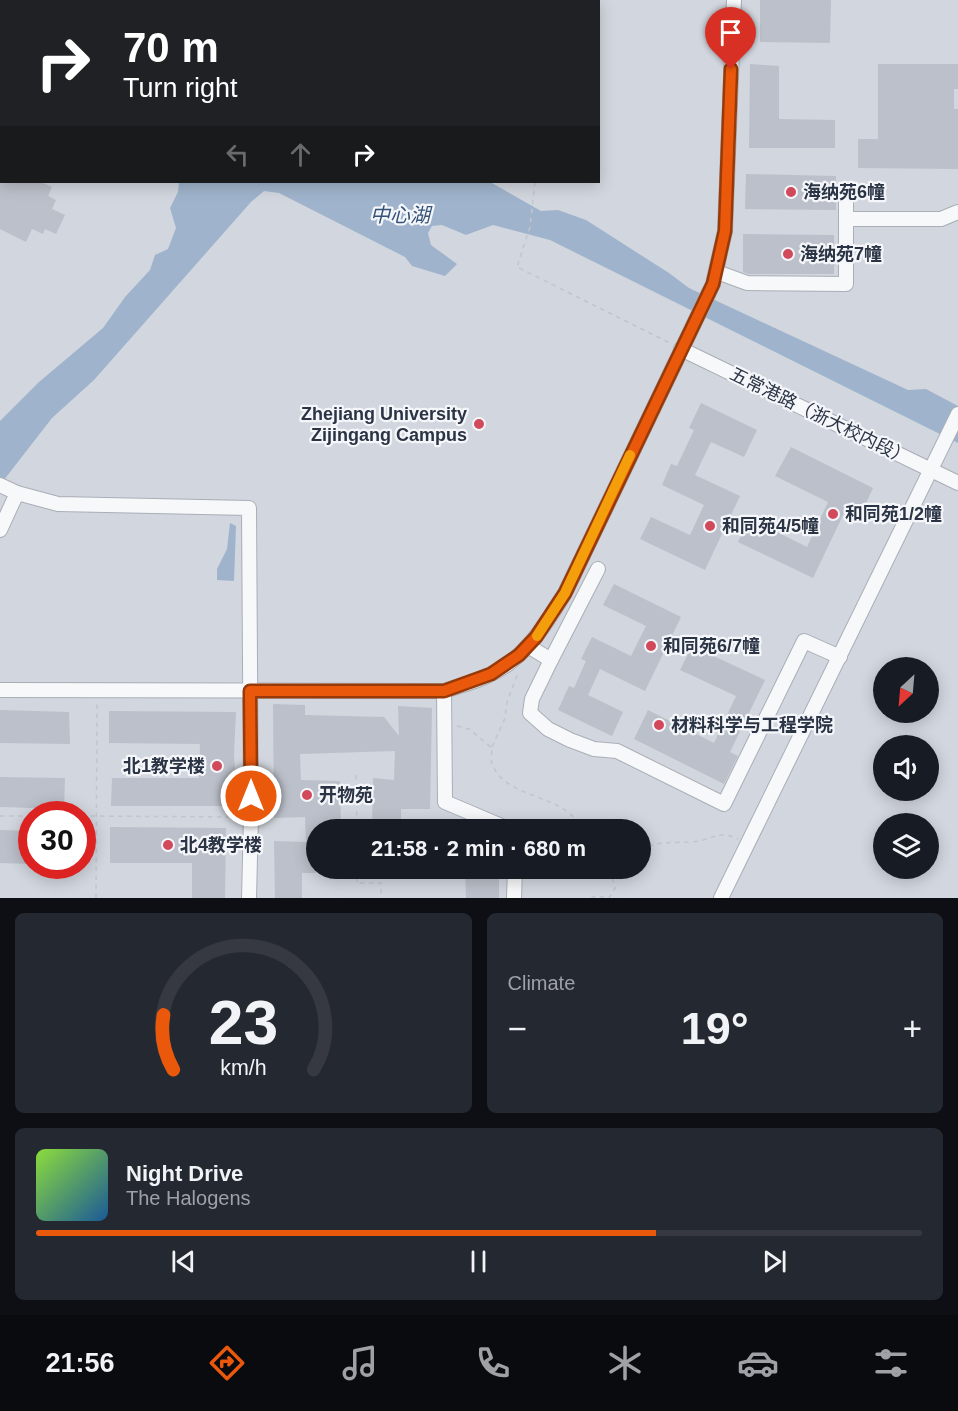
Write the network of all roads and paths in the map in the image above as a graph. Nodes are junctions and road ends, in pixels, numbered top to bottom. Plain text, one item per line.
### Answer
1 (734, 0) edge
2 (535, 183) edge
3 (846, 199) dead end
4 (958, 212) edge
5 (846, 219) junction
6 (715, 278) junction
7 (681, 349) junction
8 (958, 414) edge
9 (932, 470) junction
10 (958, 483) edge
11 (9, 489) edge
12 (0, 530) edge
13 (598, 569) dead end
14 (523, 651) junction
15 (840, 657) junction
16 (551, 660) junction
17 (0, 690) edge
18 (97, 691) junction
19 (250, 691) junction
20 (444, 691) junction
21 (444, 727) junction
22 (492, 748) junction
23 (356, 775) dead end
24 (0, 816) edge
25 (18, 816) edge
26 (96, 817) joint
27 (251, 817) junction
28 (357, 819) edge
29 (485, 819) edge
30 (576, 819) edge
31 (747, 844) junction
32 (651, 846) edge
33 (96, 879) edge
34 (357, 879) edge
35 (515, 879) edge
36 (613, 879) edge
37 (96, 898) edge
38 (249, 898) edge
39 (381, 898) edge
40 (514, 898) edge
41 (591, 898) edge
42 (721, 898) edge

1 - 6 street
2 - 7 path
3 - 5 street
4 - 5 street
5 - 6 street
6 - 7 street
7 - 9 street, 五常港路（浙大校内段）
7 - 14 street
8 - 9 street
9 - 10 street, 五常港路（浙大校内段）
9 - 15 street
11 - 12 street
11 - 19 street
13 - 16 street
14 - 16 street
14 - 20 street
14 - 22 path
15 - 16 street
15 - 31 street
17 - 18 street
18 - 19 street
18 - 26 path
19 - 20 street
19 - 27 street
20 - 21 street
21 - 22 path
21 - 29 street
22 - 30 path
23 - 28 path
24 - 25 path
26 - 27 path
27 - 38 street
31 - 32 path
31 - 42 street
33 - 37 path
34 - 39 path
35 - 40 street
36 - 41 path

